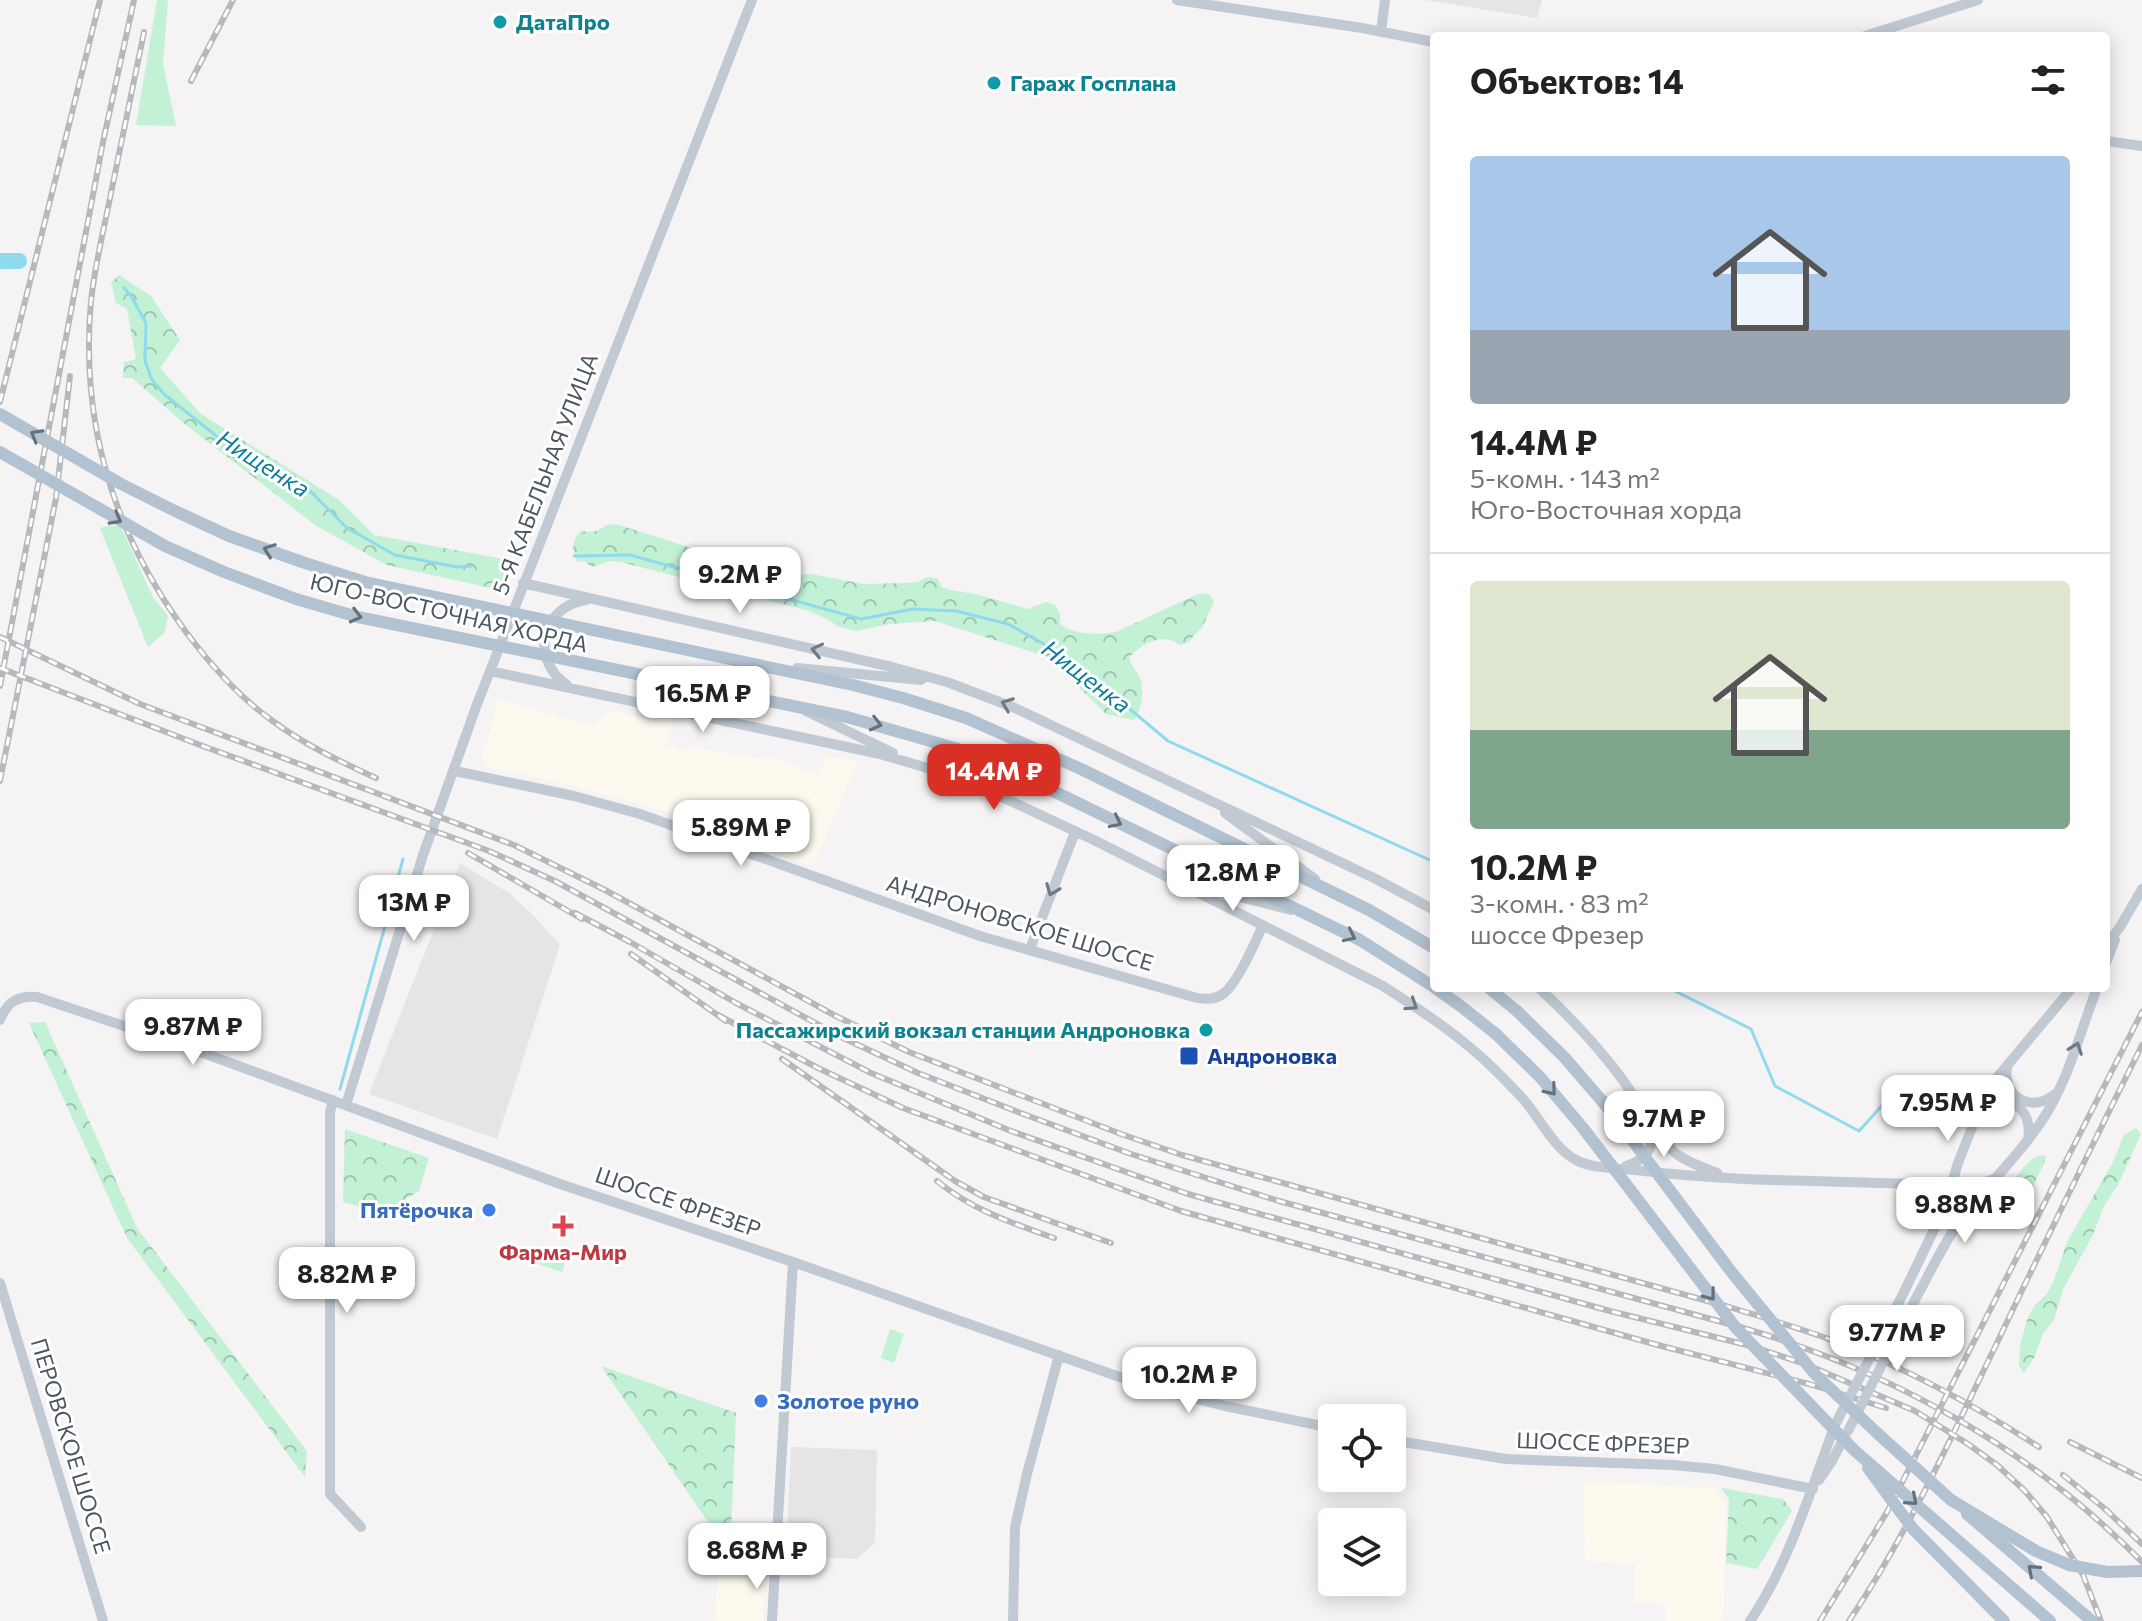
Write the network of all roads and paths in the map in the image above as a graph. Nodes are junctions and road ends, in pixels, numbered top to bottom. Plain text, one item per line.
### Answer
1 (752, 0) edge
2 (1177, 0) edge
3 (1385, 0) edge
4 (1978, 0) edge
5 (1245, 5) edge
6 (1381, 32) junction
7 (1878, 32) edge
8 (1430, 41) edge
9 (2110, 142) edge
10 (2142, 146) edge
11 (0, 414) edge
12 (0, 452) edge
13 (523, 583) junction
14 (600, 601) junction
15 (756, 665) junction
16 (490, 671) junction
17 (947, 682) junction
18 (580, 690) junction
19 (794, 705) junction
20 (924, 767) junction
21 (455, 771) junction
22 (1204, 797) junction
23 (1075, 832) junction
24 (1169, 879) junction
25 (2142, 889) edge
26 (1332, 892) junction
27 (1430, 908) edge
28 (1307, 914) junction
29 (1263, 925) junction
30 (2120, 927) junction
31 (2110, 940) edge
32 (1430, 946) edge
33 (1030, 949) junction
34 (2110, 953) edge
35 (1430, 985) edge
36 (1441, 992) edge
37 (1494, 992) edge
38 (1543, 992) edge
39 (2069, 992) edge
40 (2096, 992) edge
41 (0, 1020) edge
42 (2009, 1061) junction
43 (2059, 1090) junction
44 (333, 1100) junction
45 (346, 1105) junction
46 (1978, 1112) junction
47 (1649, 1118) junction
48 (2027, 1142) junction
49 (1620, 1168) junction
50 (1730, 1177) junction
51 (1996, 1178) junction
52 (1951, 1186) junction
53 (793, 1262) junction
54 (0, 1283) edge
55 (1059, 1355) junction
56 (1318, 1425) edge
57 (1406, 1442) edge
58 (1854, 1450) junction
59 (1813, 1489) junction
60 (1951, 1500) junction
61 (361, 1527) dead end
62 (2142, 1571) edge
63 (103, 1621) edge
64 (772, 1621) edge
65 (1013, 1621) edge
66 (1750, 1621) edge
67 (2004, 1621) edge
68 (2050, 1621) edge
69 (2092, 1621) edge

1 - 13 street, 5-Я КАБЕЛЬНАЯ УЛИЦА
2 - 5 street
3 - 6 street
4 - 7 street
5 - 6 street
6 - 8 street
9 - 10 street
15 -> 11 main road, ЮГО-ВОСТОЧНАЯ ХОРДА, bridge
12 -> 19 main road, ЮГО-ВОСТОЧНАЯ ХОРДА, bridge
13 - 14 street
13 - 16 street, 5-Я КАБЕЛЬНАЯ УЛИЦА
17 -> 14 street
14 - 18 street
15 - 17 street
15 - 26 main road, ЮГО-ВОСТОЧНАЯ ХОРДА
16 - 18 street
16 - 21 street, 5-Я КАБЕЛЬНАЯ УЛИЦА
22 -> 17 street
18 - 20 street
19 - 20 street
19 -> 28 main road, ЮГО-ВОСТОЧНАЯ ХОРДА
20 - 23 street
21 - 33 street, АНДРОНОВСКОЕ ШОССЕ
21 - 45 street, 5-Я КАБЕЛЬНАЯ УЛИЦА
22 - 26 street
22 - 27 street
23 - 24 street
23 -> 33 street
24 - 28 street
24 - 29 street
25 - 30 street
26 - 32 main road, ЮГО-ВОСТОЧНАЯ ХОРДА
28 -> 35 main road, ЮГО-ВОСТОЧНАЯ ХОРДА
29 - 33 street, АНДРОНОВСКОЕ ШОССЕ
29 -> 49 street
30 - 31 street
30 - 34 street
36 -> 58 main road, ЮГО-ВОСТОЧНАЯ ХОРДА, bridge
37 - 60 main road, bridge
38 - 47 street
39 - 42 street
43 -> 40 street
41 - 44 street, ШОССЕ ФРЕЗЕР
42 - 43 street
42 - 46 street
43 - 48 street
44 - 45 street, ШОССЕ ФРЕЗЕР
44 - 61 street
45 - 53 street, ШОССЕ ФРЕЗЕР
46 - 48 street
46 - 52 street
47 - 49 street
47 - 50 street
48 - 51 street
49 - 50 street
50 - 52 street
51 - 52 street
51 - 59 street, bridge
52 - 59 street, bridge
53 - 55 street, ШОССЕ ФРЕЗЕР
53 - 64 street
54 - 63 street, ПЕРОВСКОЕ ШОССЕ
55 - 56 street, ШОССЕ ФРЕЗЕР
55 - 65 street
57 - 59 street, ШОССЕ ФРЕЗЕР
58 - 67 main road, bridge
58 -> 68 main road, ЮГО-ВОСТОЧНАЯ ХОРДА, bridge
59 - 66 street
60 - 62 main road, bridge
69 -> 60 main road, bridge

